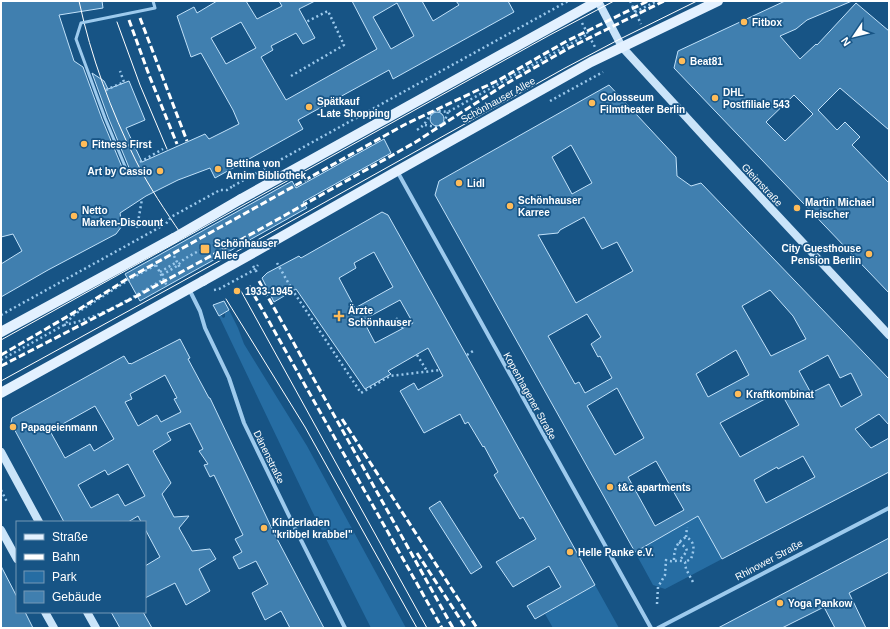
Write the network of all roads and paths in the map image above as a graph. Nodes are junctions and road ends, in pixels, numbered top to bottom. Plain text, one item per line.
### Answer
1 (153, 1) edge
2 (568, 1) edge
3 (598, 1) edge
4 (630, 1) edge
5 (657, 1) edge
6 (718, 1) edge
7 (635, 12) junction
8 (306, 22) dead end
9 (582, 23) dead end
10 (641, 24) dead end
11 (588, 34) junction
12 (595, 47) dead end
13 (622, 47) junction
14 (120, 71) dead end
15 (291, 76) dead end
16 (106, 90) dead end
17 (448, 112) junction
18 (425, 125) junction
19 (417, 130) dead end
20 (163, 149) dead end
21 (140, 162) dead end
22 (127, 171) dead end
23 (397, 171) junction
24 (142, 199) dead end
25 (137, 228) dead end
26 (204, 243) dead end
27 (174, 256) dead end
28 (153, 259) dead end
29 (263, 261) dead end
30 (177, 262) junction
31 (277, 263) dead end
32 (156, 265) junction
33 (180, 268) dead end
34 (161, 273) junction
35 (164, 279) junction
36 (167, 286) dead end
37 (189, 288) junction
38 (210, 291) dead end
39 (1, 315) edge
40 (396, 318) dead end
41 (64, 325) junction
42 (403, 329) dead end
43 (1, 332) edge
44 (889, 335) edge
45 (474, 351) dead end
46 (417, 354) dead end
47 (467, 355) dead end
48 (1, 360) edge
49 (440, 370) dead end
50 (427, 371) junction
51 (1, 393) edge
52 (1, 452) edge
53 (1, 490) edge
54 (7, 502) dead end
55 (889, 508) edge
56 (38, 521) edge
57 (687, 527) dead end
58 (1, 530) edge
59 (686, 537) junction
60 (679, 542) junction
61 (685, 554) junction
62 (16, 557) edge
63 (692, 557) junction
64 (674, 560) junction
65 (680, 560) junction
66 (686, 562) junction
67 (694, 584) dead end
68 (657, 604) dead end
69 (46, 613) edge
70 (88, 613) edge
71 (54, 628) edge
72 (96, 628) edge
73 (346, 628) edge
74 (650, 628) edge
75 (658, 628) edge

1 - 22 lane, bridge
2 - 39 path, bridge
3 - 13 street, Gleimstraße
3 - 43 main road, bridge
4 - 7 path
5 - 7 path
6 - 13 main road, Schönhauser Allee
7 - 10 path
8 - 15 path
9 - 11 path
11 - 12 path
11 - 17 path
13 - 23 main road, Schönhauser Allee
13 - 44 street, Gleimstraße
14 - 16 path
17 - 18 path
17 - 18 path
18 - 19 path
20 - 21 path
23 - 37 main road, Schönhauser Allee, bridge
23 - 74 street, Kopenhagener Straße
24 - 25 path
26 - 34 path
27 - 30 path
28 - 32 path
29 - 38 path, bridge
30 - 33 path
30 - 34 path
31 - 50 path
32 - 34 path
32 - 41 path
34 - 35 path
35 - 36 path
35 - 41 path
37 - 51 main road, Schönhauser Allee
37 - 73 street, Dänenstraße
40 - 42 path
41 - 48 path
45 - 47 path
46 - 50 path
49 - 50 path
52 - 56 street
53 - 54 path
55 - 75 street, Rhinower Straße
57 - 59 path
58 - 62 street
59 - 60 path
59 - 63 path
60 - 61 path
60 - 64 path
61 - 63 path
61 - 65 path
63 - 66 path
64 - 65 path
64 - 68 path
65 - 66 path
66 - 67 path
69 - 71 street
70 - 72 street

